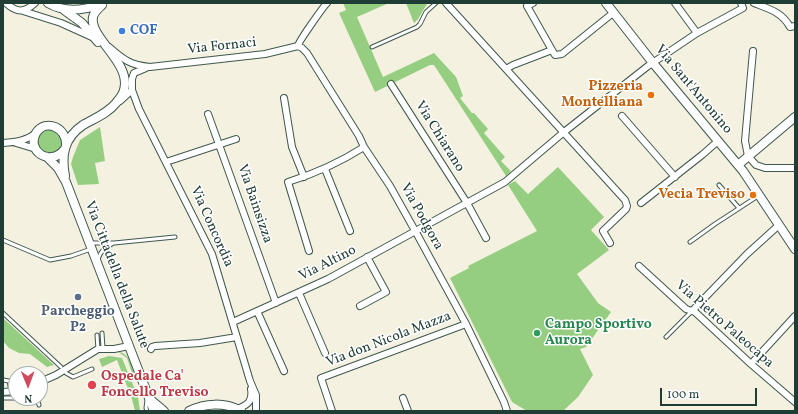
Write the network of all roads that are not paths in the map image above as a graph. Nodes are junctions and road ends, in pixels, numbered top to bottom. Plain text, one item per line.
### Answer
1 (6, 3) edge
2 (35, 3) edge
3 (48, 3) edge
4 (436, 3) edge
5 (446, 3) edge
6 (533, 3) edge
7 (606, 3) edge
8 (675, 3) edge
9 (754, 3) edge
10 (104, 4) edge
11 (326, 4) edge
12 (742, 6) edge
13 (64, 10) junction
14 (23, 11) junction
15 (613, 13) junction
16 (795, 26) edge
17 (697, 33) junction
18 (96, 39) junction
19 (105, 43) junction
20 (298, 46) junction
21 (372, 46) dead end
22 (552, 50) junction
23 (753, 51) dead end
24 (652, 63) junction
25 (150, 67) junction
26 (506, 69) junction
27 (391, 84) dead end
28 (132, 90) junction
29 (284, 98) dead end
30 (113, 106) junction
31 (208, 114) dead end
32 (622, 116) dead end
33 (795, 117) edge
34 (82, 126) junction
35 (60, 129) junction
36 (564, 132) junction
37 (36, 133) junction
38 (236, 139) dead end
39 (718, 141) junction
40 (3, 143) edge
41 (12, 143) junction
42 (220, 144) junction
43 (364, 146) junction
44 (65, 147) junction
45 (36, 149) junction
46 (748, 156) junction
47 (47, 157) junction
48 (166, 162) junction
49 (738, 165) junction
50 (795, 168) edge
51 (325, 169) junction
52 (304, 177) junction
53 (674, 177) junction
54 (66, 182) junction
55 (719, 185) dead end
56 (759, 195) junction
57 (467, 203) junction
58 (641, 203) dead end
59 (739, 208) junction
60 (779, 225) junction
61 (350, 231) dead end
62 (415, 231) junction
63 (121, 237) dead end
64 (175, 237) dead end
65 (486, 238) dead end
66 (3, 240) edge
67 (122, 242) junction
68 (610, 242) dead end
69 (690, 242) dead end
70 (114, 243) junction
71 (91, 246) junction
72 (795, 249) edge
73 (309, 251) dead end
74 (367, 258) junction
75 (97, 261) junction
76 (640, 266) dead end
77 (299, 293) junction
78 (276, 303) junction
79 (360, 306) dead end
80 (257, 311) junction
81 (692, 311) junction
82 (3, 313) edge
83 (795, 316) edge
84 (233, 322) junction
85 (466, 324) junction
86 (102, 333) dead end
87 (97, 335) dead end
88 (237, 337) junction
89 (666, 337) dead end
90 (129, 346) junction
91 (101, 349) junction
92 (151, 349) dead end
93 (325, 353) dead end
94 (751, 364) junction
95 (61, 367) dead end
96 (92, 369) dead end
97 (284, 371) dead end
98 (66, 373) dead end
99 (48, 379) edge
100 (250, 381) junction
101 (150, 397) junction
102 (403, 398) dead end
103 (795, 402) edge
104 (239, 410) edge
105 (147, 411) edge
106 (154, 411) edge
107 (164, 411) edge
108 (189, 411) edge
109 (256, 411) edge
110 (332, 411) edge
111 (408, 411) edge
112 (507, 411) edge

1 - 14 street
2 - 14 street
3 - 13 street
4 - 21 lane
5 - 26 street
6 - 22 street
7 - 15 street, Via Sant'Antonino
8 - 17 street
9 - 12 street, Via Altino
9 - 16 street
10 - 13 street
10 - 19 street
11 - 20 street
12 - 17 street, Via Altino
13 - 18 street
14 - 18 street
15 - 22 street
15 - 24 street, Via Sant'Antonino
17 - 24 street, Via Altino
18 - 30 street
19 - 25 street, Via Fornaci
19 - 30 street
20 - 25 street, Via Fornaci
20 - 43 street, Via Podgora
22 - 26 street
23 - 46 street
24 - 36 street, Via Altino
24 - 39 street, Via Sant'Antonino
25 - 28 street
26 - 36 street
27 - 57 street, Via Chiarano
28 - 30 street
28 - 48 street, Via Concordia
29 - 52 street
30 - 34 street
31 - 42 street, Via Bainsizza
32 - 53 street
33 - 46 street
34 - 35 street
34 - 44 street
35 - 37 street
35 - 44 street, Via Cittadella della Salute
36 - 57 street, Via Altino
36 - 68 street
37 - 41 street
37 - 45 street
38 - 42 street
39 - 49 street, Via Sant'Antonino
39 - 53 street
40 - 41 street
41 - 45 street
42 - 48 street
42 - 78 street, Via Bainsizza
43 - 51 street
43 - 62 street, Via Podgora
44 - 47 street
44 - 54 street, Via Cittadella della Salute
45 - 47 street, Via Cittadella della Salute
46 - 49 street
46 - 50 street
47 - 54 street, Via Cittadella della Salute
48 - 84 street, Via Concordia
49 - 56 street, Via Sant'Antonino
51 - 52 street
51 - 61 street
52 - 73 street
53 - 58 street
54 - 71 street, Via Cittadella della Salute
55 - 59 lane
56 - 59 lane
56 - 60 street, Via Sant'Antonino
57 - 62 street, Via Altino
57 - 65 street, Via Chiarano
59 - 69 lane
60 - 72 street, Via Sant'Antonino
60 - 81 street
62 - 74 street, Via Altino
62 - 85 street, Via Podgora
63 - 67 lane
64 - 67 lane
66 - 71 lane
67 - 70 lane
70 - 71 lane
70 - 75 lane
71 - 75 street, Via Cittadella della Salute
74 - 77 street, Via Altino
74 - 79 street, Via Altino
75 - 90 street, Via Cittadella della Salute
76 - 81 street, Via Pietro Paleocapa
77 - 78 street, Via Altino
77 - 93 street, Via Altino
78 - 80 street, Via Altino
80 - 84 street, Via Altino
80 - 97 street
81 - 89 lane
81 - 94 street, Via Pietro Paleocapa
82 - 95 lane
83 - 94 street
84 - 88 street, Via Concordia
85 - 110 street, Via don Nicola Mazza
85 - 112 street, Via Podgora
86 - 91 lane
87 - 91 lane
88 - 92 street
88 - 100 street, Via Concordia
90 - 91 street
90 - 101 street, Via Cittadella della Salute
91 - 99 street
94 - 103 street, Via Pietro Paleocapa
96 - 98 lane
100 - 104 street, Via Concordia
100 - 109 street, Via Concordia
101 - 105 lane
101 - 106 street, Via Cittadella della Salute
101 - 107 street, Via Cittadella della Salute
102 - 111 street
104 - 108 street

